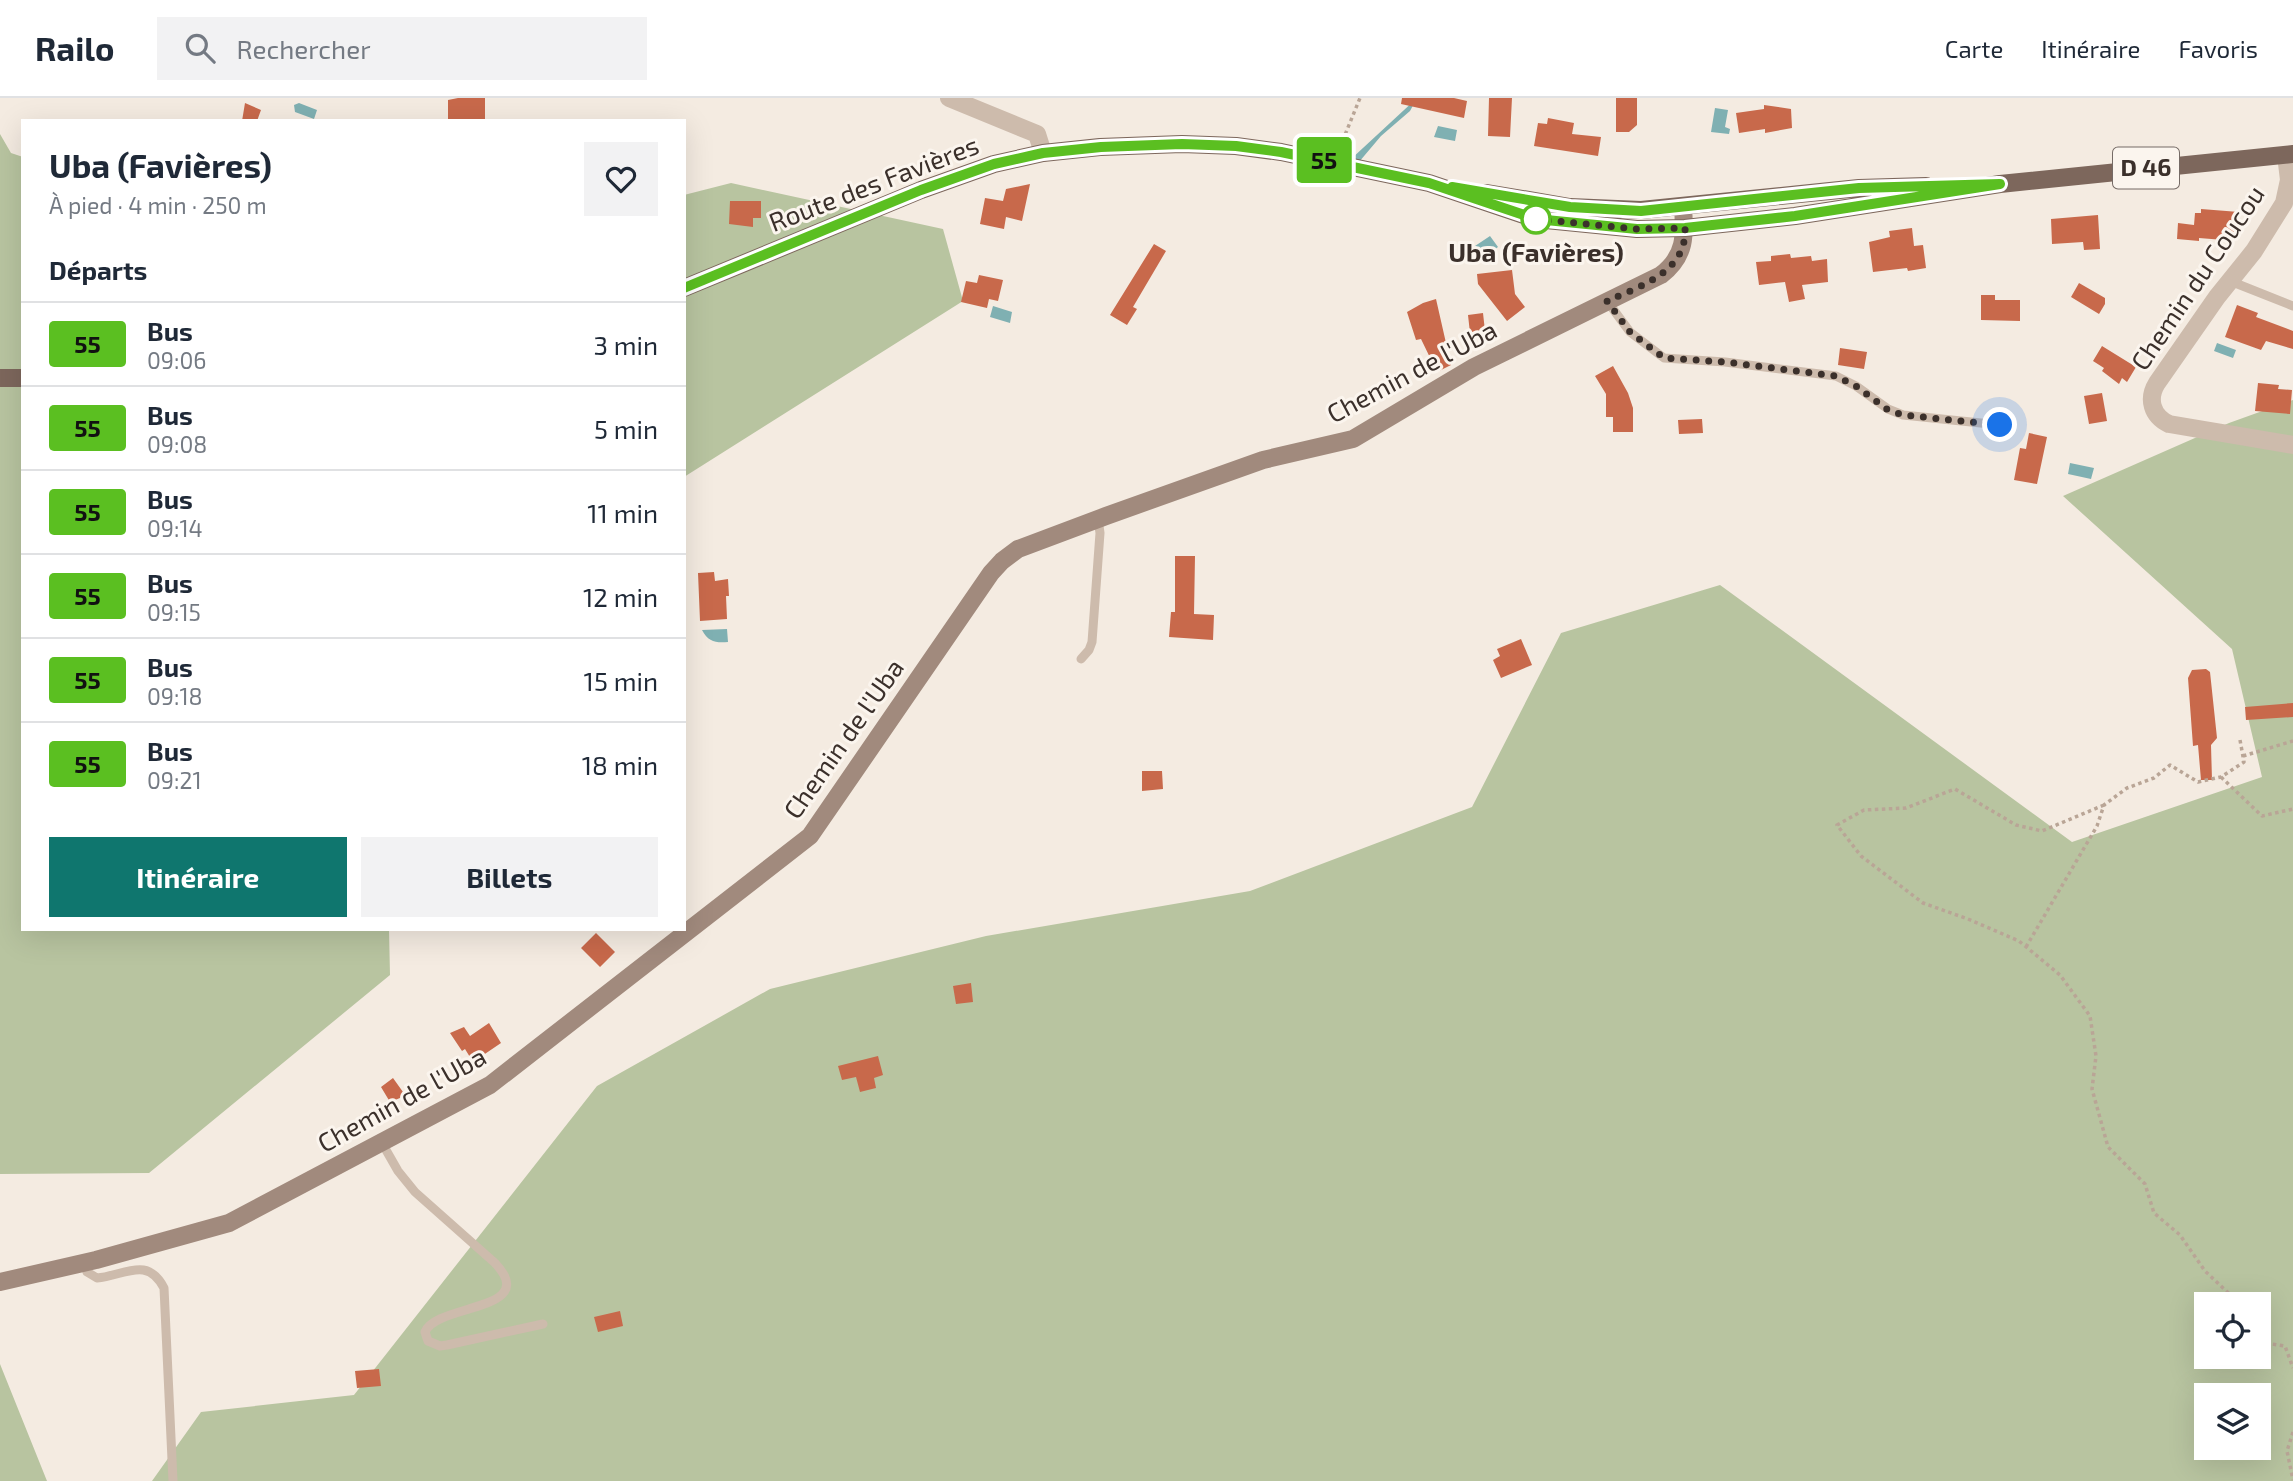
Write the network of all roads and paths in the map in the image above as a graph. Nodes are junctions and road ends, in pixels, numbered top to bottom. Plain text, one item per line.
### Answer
1 (949, 98) edge
2 (1360, 98) edge
3 (1043, 153) junction
4 (2289, 154) edge
5 (1335, 162) junction
6 (1429, 183) junction
7 (2000, 184) junction
8 (1683, 207) junction
9 (1685, 228) junction
10 (2230, 281) junction
11 (686, 287) edge
12 (1607, 301) junction
13 (2293, 306) edge
14 (0, 378) edge
15 (21, 378) edge
16 (2000, 425) dead end
17 (2293, 445) edge
18 (1098, 519) junction
19 (1081, 659) dead end
20 (2240, 740) dead end
21 (2293, 741) edge
22 (2243, 756) junction
23 (2221, 777) junction
24 (2104, 805) junction
25 (2293, 809) edge
26 (2026, 947) junction
27 (382, 1143) junction
28 (84, 1263) junction
29 (0, 1282) edge
30 (2227, 1292) edge
31 (543, 1324) dead end
32 (2271, 1344) edge
33 (2293, 1368) edge
34 (2293, 1432) edge
35 (2293, 1480) edge
36 (173, 1481) edge

1 - 3 street
2 - 5 path
3 - 5 main road, Route des Favières / D 46
3 - 11 main road, Route des Favières / D 46
4 - 7 main road, Route des Favières / D 46
4 - 10 street, Chemin du Coucou
5 - 6 main road, Route des Favières / D 46
6 - 8 main road, D 46
6 - 9 main road, Route des Favières / D 46
7 - 8 main road, Route des Favières / D 46
7 - 9 main road, Route des Favières / D 46
8 - 9 street, Chemin de l'Uba
9 - 12 street, Chemin de l'Uba
10 - 13 lane
10 - 17 street, Chemin du Coucou
12 - 16 lane
12 - 18 street, Chemin de l'Uba
14 - 15 main road
18 - 19 lane
18 - 27 street, Chemin de l'Uba
20 - 22 path
21 - 22 path
22 - 23 path
23 - 24 path
23 - 25 path
24 - 26 path
24 - 26 path
26 - 30 path
27 - 28 street, Chemin de l'Uba
27 - 31 lane
28 - 29 street, Chemin de l'Uba
28 - 36 lane
32 - 33 path
34 - 35 path

